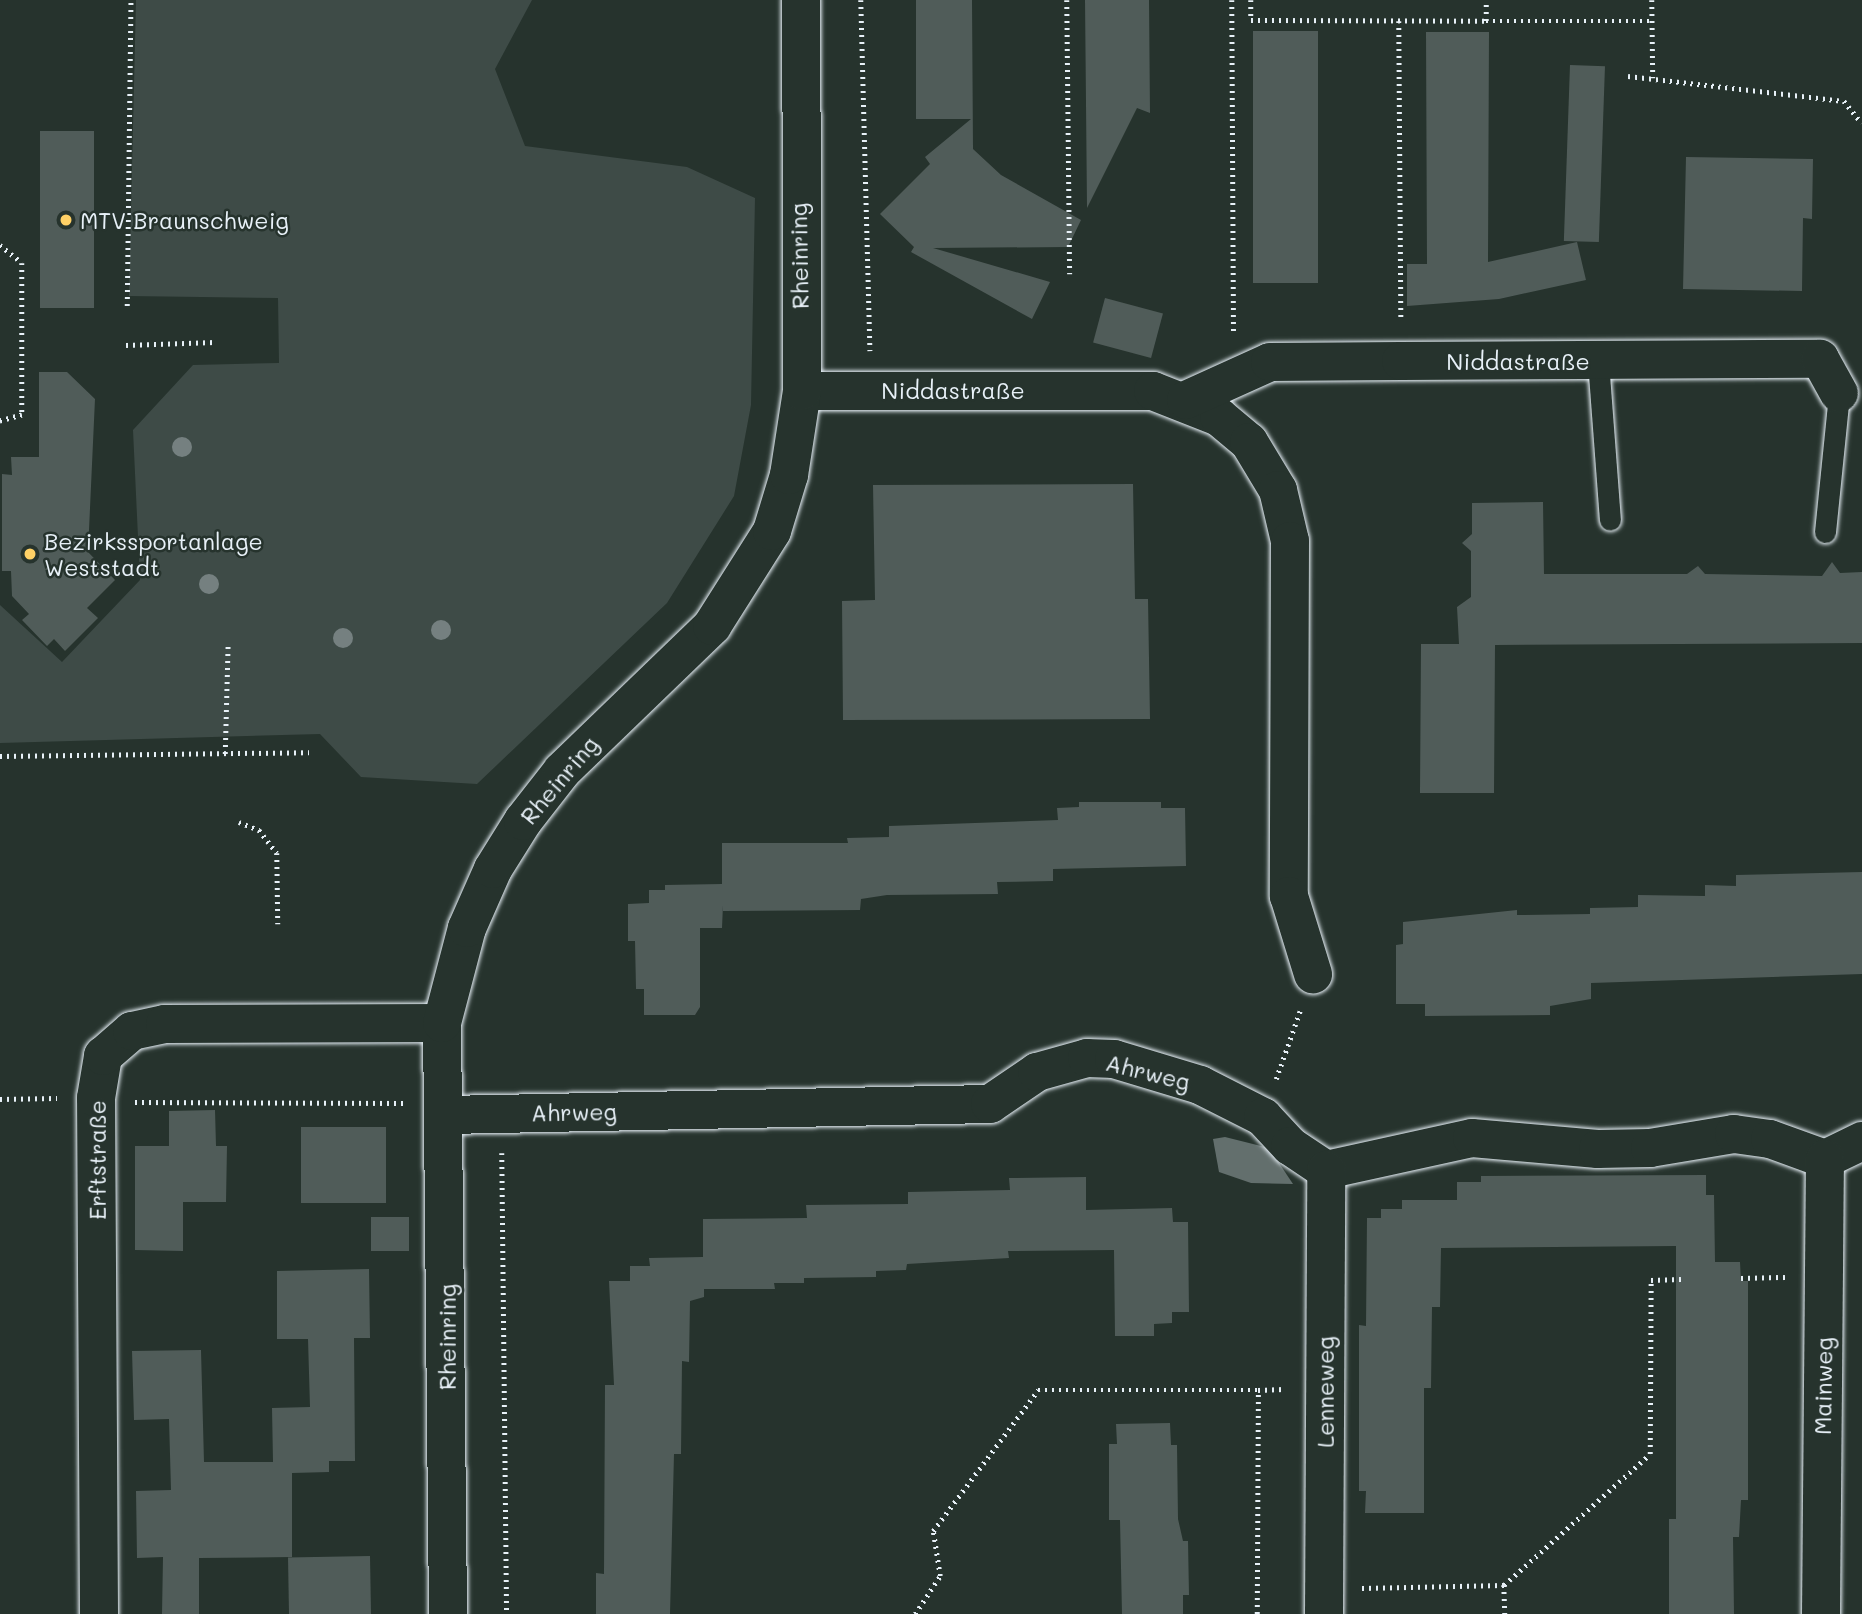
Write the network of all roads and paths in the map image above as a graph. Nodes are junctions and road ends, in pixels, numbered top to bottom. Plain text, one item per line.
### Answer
1 (131, 0) edge
2 (801, 0) edge
3 (861, 0) edge
4 (1067, 0) edge
5 (1232, 0) edge
6 (1251, 0) edge
7 (1486, 0) edge
8 (1652, 0) edge
9 (1399, 21) junction
10 (1486, 21) junction
11 (1652, 21) junction
12 (1628, 76) dead end
13 (1653, 78) junction
14 (1862, 123) edge
15 (0, 245) edge
16 (1070, 274) dead end
17 (127, 306) dead end
18 (215, 342) dead end
19 (126, 345) dead end
20 (870, 345) dead end
21 (1401, 360) junction
22 (1598, 362) junction
23 (1235, 378) junction
24 (802, 391) junction
25 (1839, 393) joint
26 (1186, 400) junction
27 (0, 421) edge
28 (1610, 520) dead end
29 (1825, 532) dead end
30 (228, 643) dead end
31 (309, 752) dead end
32 (225, 754) junction
33 (0, 756) edge
34 (239, 822) dead end
35 (278, 924) dead end
36 (1312, 974) joint
37 (442, 1023) junction
38 (403, 1091) dead end
39 (96, 1098) junction
40 (0, 1099) edge
41 (501, 1114) junction
42 (446, 1115) junction
43 (1263, 1117) junction
44 (1862, 1140) edge
45 (1825, 1158) junction
46 (1326, 1170) junction
47 (1681, 1279) dead end
48 (1325, 1388) junction
49 (1258, 1390) junction
50 (1504, 1586) junction
51 (1324, 1602) edge
52 (99, 1614) edge
53 (449, 1614) edge
54 (507, 1614) edge
55 (915, 1614) edge
56 (1257, 1614) edge
57 (1505, 1614) edge
58 (1821, 1614) edge

1 - 17 path
2 - 24 street, Rheinring
3 - 20 path
4 - 16 path
5 - 23 path
6 - 9 path
7 - 10 path
8 - 11 path
9 - 10 path
9 - 21 path
10 - 11 path
11 - 13 path
12 - 13 path
13 - 14 path
15 - 27 path
18 - 19 path
21 - 22 street, Niddastraße
21 - 23 street, Niddastraße
22 - 25 street, Niddastraße
22 - 28 lane
23 - 26 street, Niddastraße
24 - 26 street, Niddastraße
24 - 37 street, Rheinring
25 - 29 lane
26 - 36 street, Niddastraße
30 - 32 path
31 - 32 path
32 - 33 path
34 - 35 path
36 - 43 path
37 - 39 street, Erftstraße
37 - 42 street, Rheinring
38 - 39 path
39 - 40 path
39 - 52 street, Erftstraße
41 - 42 street, Ahrweg
41 - 43 street, Ahrweg
41 - 54 path
42 - 53 street, Rheinring
43 - 46 street, Ahrweg
44 - 45 street
45 - 46 street
45 - 58 street, Mainweg
46 - 48 street, Lenneweg
47 - 50 path
48 - 49 path
48 - 51 street, Lenneweg
49 - 55 path
49 - 56 path
50 - 51 path
50 - 57 path

